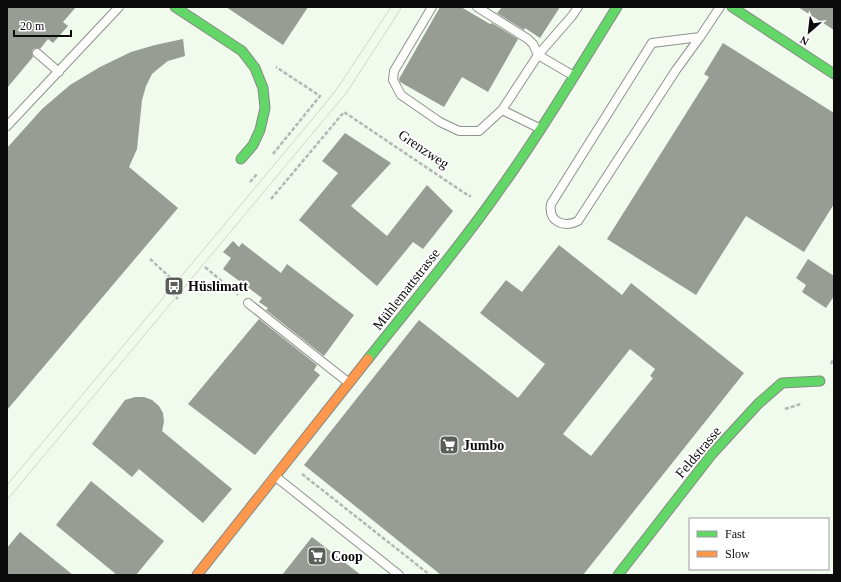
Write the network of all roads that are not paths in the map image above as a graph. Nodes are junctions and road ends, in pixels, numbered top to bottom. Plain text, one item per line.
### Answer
1 (118, 7) edge
2 (175, 7) edge
3 (432, 7) edge
4 (477, 7) edge
5 (578, 7) edge
6 (617, 7) edge
7 (720, 7) edge
8 (732, 7) edge
9 (700, 37) junction
10 (37, 53) dead end
11 (538, 55) junction
12 (59, 72) junction
13 (834, 74) edge
14 (574, 76) junction
15 (502, 110) junction
16 (7, 126) edge
17 (540, 129) junction
18 (241, 159) dead end
19 (248, 303) road end
20 (820, 381) dead end
21 (350, 383) junction
22 (275, 476) junction
23 (197, 575) edge
24 (399, 575) edge
25 (618, 575) edge

1 - 12 lane
2 - 18 main road
3 - 15 lane
4 - 11 lane
5 - 11 lane
6 - 14 main road, Mühlemattstrasse
7 - 9 lane
8 - 13 main road
9 - 9 lane
10 - 12 lane
11 - 14 lane
11 - 15 lane
12 - 16 lane
14 - 17 main road, Mühlemattstrasse
15 - 17 lane
17 - 21 main road, Mühlemattstrasse
19 - 21 lane
20 - 25 main road, Feldstrasse
21 - 22 main road, Mühlemattstrasse
22 - 23 main road, Mühlemattstrasse
22 - 24 lane

